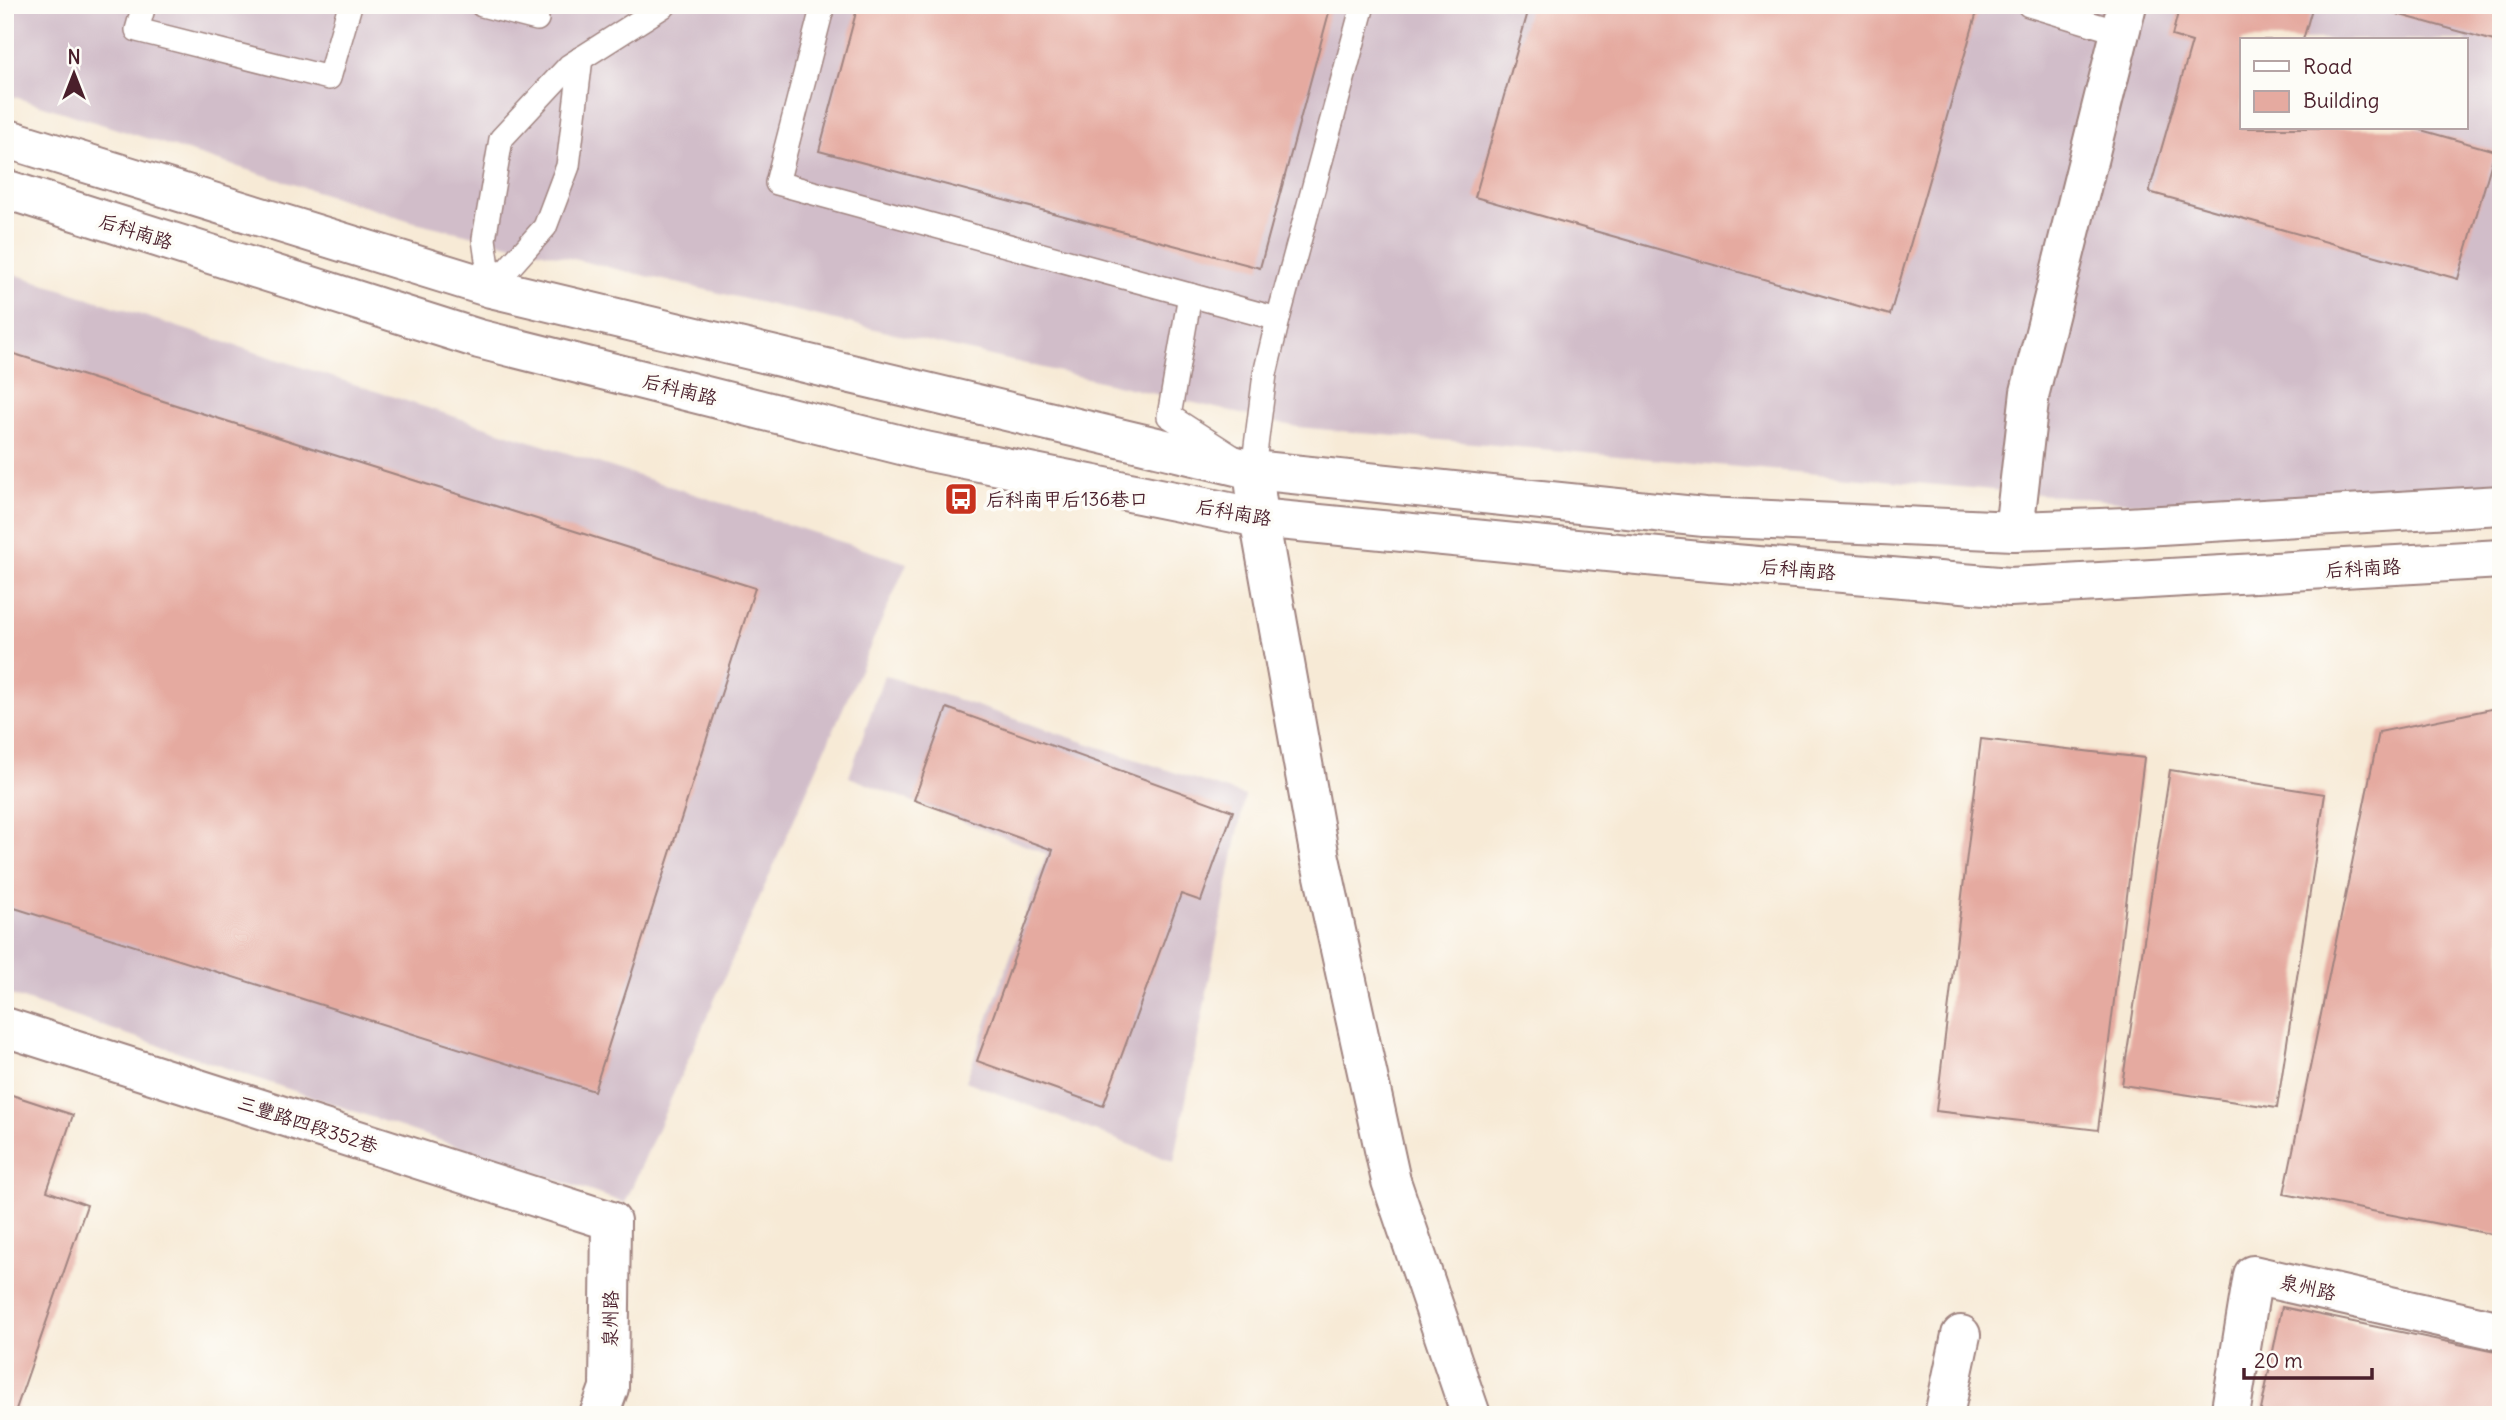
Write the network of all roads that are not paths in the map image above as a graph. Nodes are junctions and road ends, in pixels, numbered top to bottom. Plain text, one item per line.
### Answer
1 (144, 5) edge
2 (350, 5) edge
3 (482, 5) edge
4 (665, 5) edge
5 (824, 5) edge
6 (1363, 5) edge
7 (2029, 5) edge
8 (537, 19) dead end
9 (2123, 19) edge
10 (580, 58) junction
11 (5, 138) edge
12 (5, 189) edge
13 (491, 288) junction
14 (1190, 295) junction
15 (1278, 319) junction
16 (478, 338) junction
17 (1253, 470) junction
18 (2501, 505) edge
19 (1259, 518) junction
20 (2014, 531) junction
21 (2501, 559) edge
22 (2010, 587) junction
23 (5, 1027) edge
24 (611, 1221) joint
25 (2501, 1331) edge
26 (1961, 1335) dead end
27 (599, 1415) edge
28 (1471, 1415) edge
29 (1944, 1415) edge
30 (2230, 1415) edge

1 - 2 lane
3 - 8 lane
4 - 10 lane
5 - 14 lane
6 - 15 lane
7 - 9 lane
9 - 20 street
10 - 13 lane
10 - 13 lane
11 - 13 street
12 - 16 street, 后科南路
13 - 16 street
13 - 17 street
14 - 15 lane
14 - 17 lane
15 - 17 lane
16 - 19 street, 后科南路
17 - 19 street
17 - 20 street
18 - 20 street
19 - 22 street, 后科南路
19 - 28 street
20 - 22 street
21 - 22 street, 后科南路
23 - 24 street, 三豐路四段352巷
24 - 27 street, 泉州路
25 - 30 street, 泉州路
26 - 29 street

